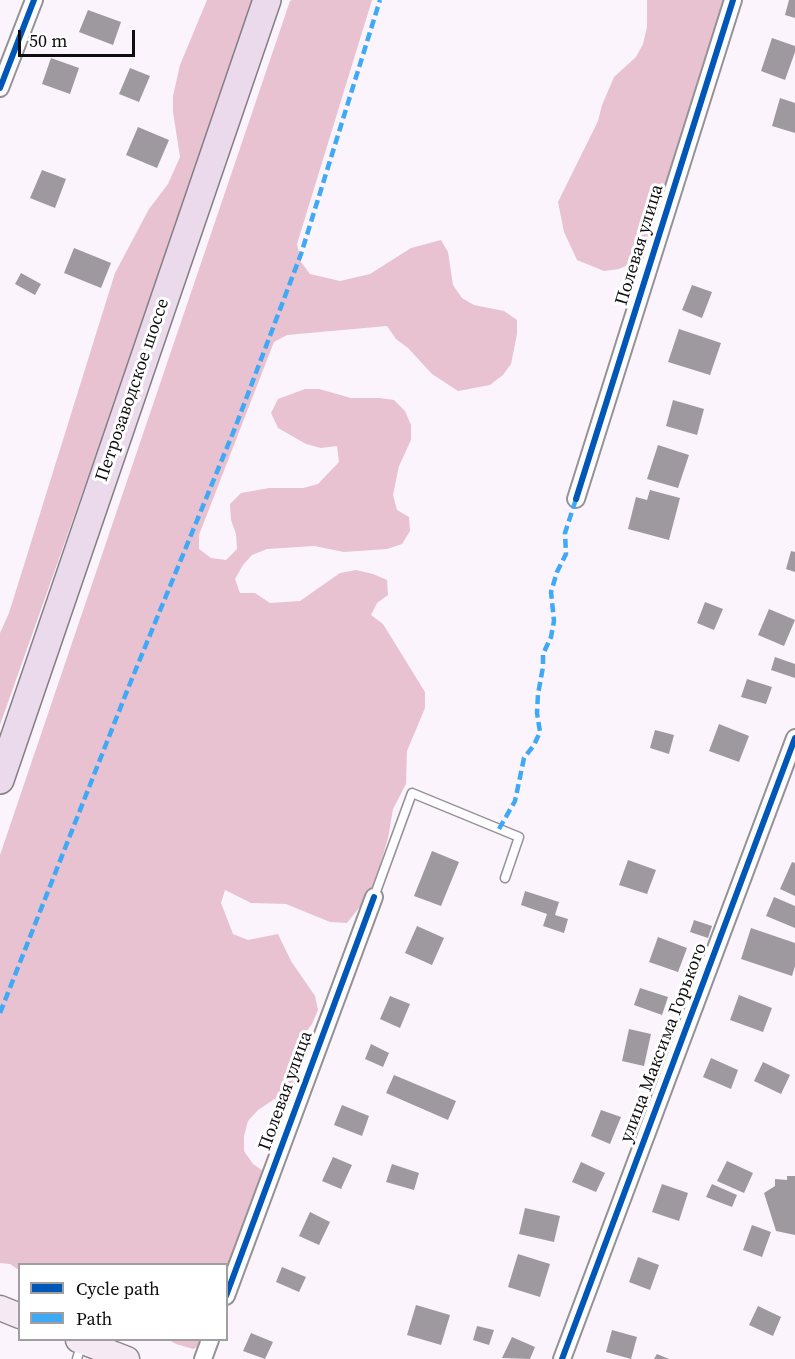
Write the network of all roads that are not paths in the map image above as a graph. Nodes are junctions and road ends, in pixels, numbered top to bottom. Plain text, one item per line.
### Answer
1 (34, 0) edge
2 (267, 0) edge
3 (733, 0) edge
4 (0, 88) edge
5 (576, 499) dead end
6 (795, 738) edge
7 (0, 780) edge
8 (505, 878) dead end
9 (374, 897) joint
10 (228, 1291) edge
11 (0, 1308) edge
12 (18, 1315) edge
13 (210, 1341) edge
14 (79, 1347) edge
15 (126, 1359) edge
16 (203, 1359) edge
17 (562, 1359) edge

1 - 4 street
2 - 7 main road, Петрозаводское шоссе
3 - 5 street, Полевая улица
6 - 17 street, улица Максима Горького
8 - 9 lane
9 - 10 street, Полевая улица
11 - 12 street
13 - 16 street
14 - 15 street

